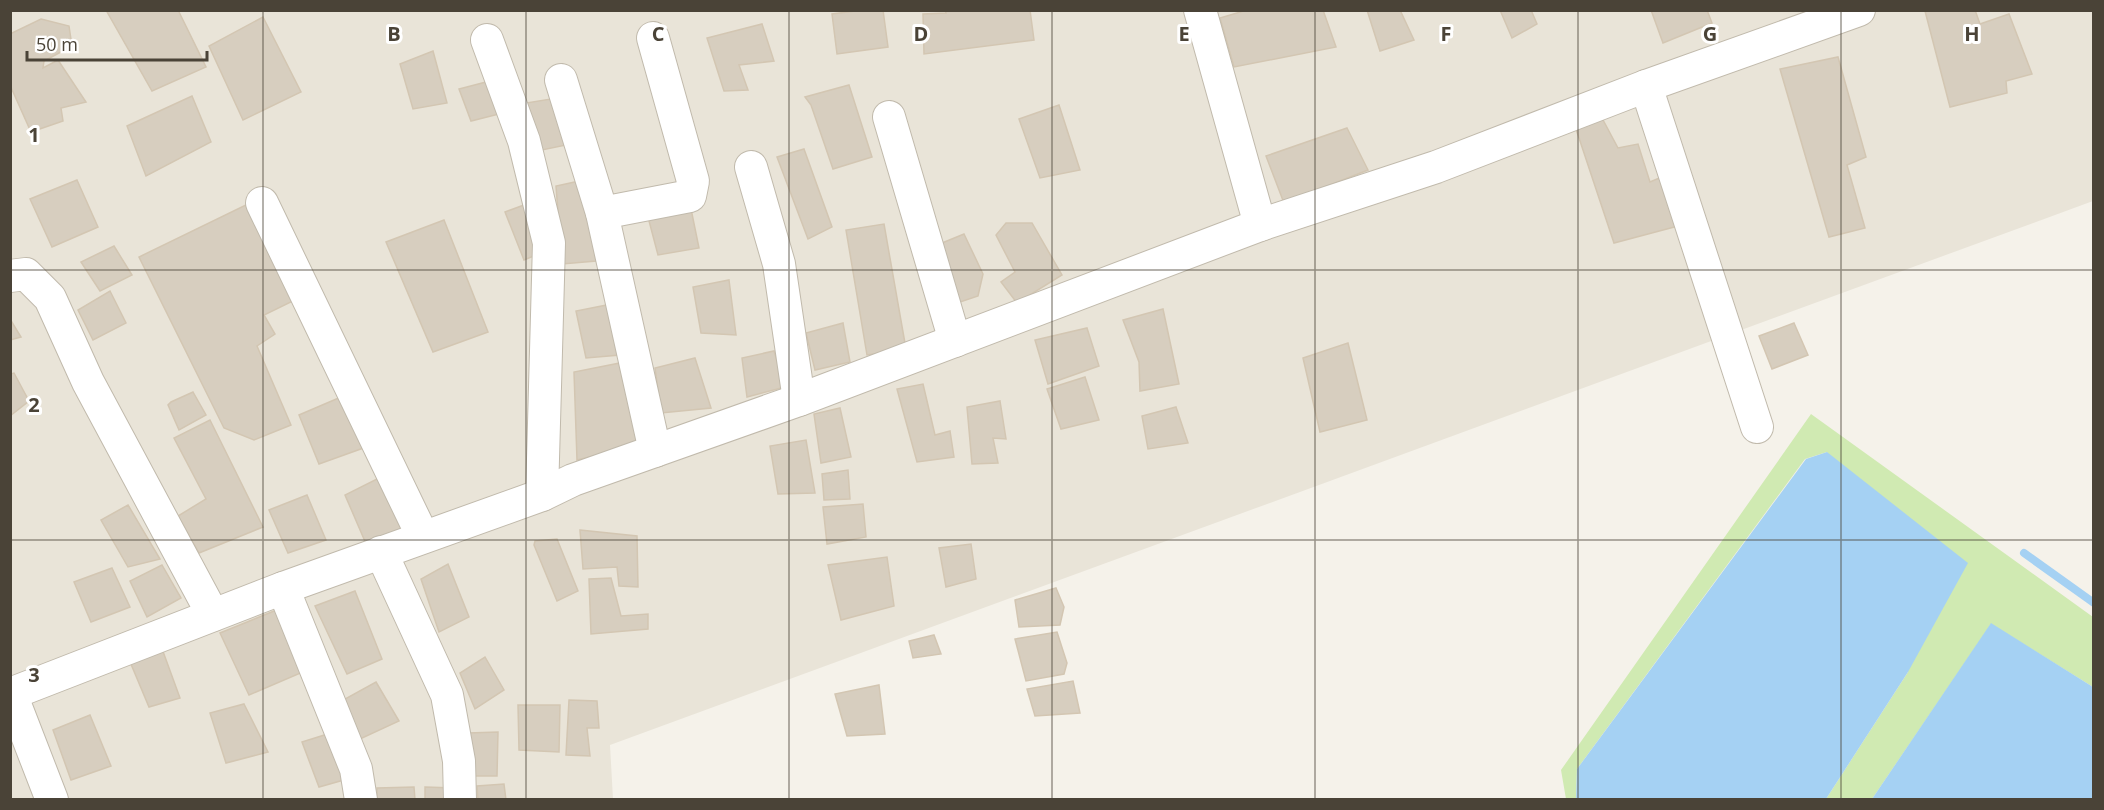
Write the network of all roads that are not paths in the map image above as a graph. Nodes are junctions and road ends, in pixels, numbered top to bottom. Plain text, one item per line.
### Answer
1 (1200, 10) edge
2 (1859, 10) edge
3 (653, 38) dead end
4 (488, 40) dead end
5 (561, 80) dead end
6 (1646, 86) junction
7 (890, 117) dead end
8 (751, 167) dead end
9 (262, 203) dead end
10 (602, 213) junction
11 (1260, 225) junction
12 (10, 276) edge
13 (955, 341) junction
14 (799, 400) junction
15 (1757, 427) dead end
16 (655, 451) junction
17 (542, 495) junction
18 (423, 537) junction
19 (381, 552) junction
20 (284, 588) junction
21 (213, 615) junction
22 (11, 694) edge
23 (52, 800) edge
24 (361, 800) edge
25 (460, 800) edge

1 - 11 street
2 - 6 street
3 - 10 street
4 - 17 street
5 - 10 street
6 - 11 street
6 - 15 street
7 - 13 street
8 - 14 street
9 - 18 street
10 - 16 street
11 - 13 street
12 - 21 street
13 - 14 street
14 - 16 street
16 - 17 street
17 - 18 street
18 - 19 street
19 - 20 street
19 - 25 street
20 - 21 street
20 - 24 street
21 - 22 street
22 - 23 street

